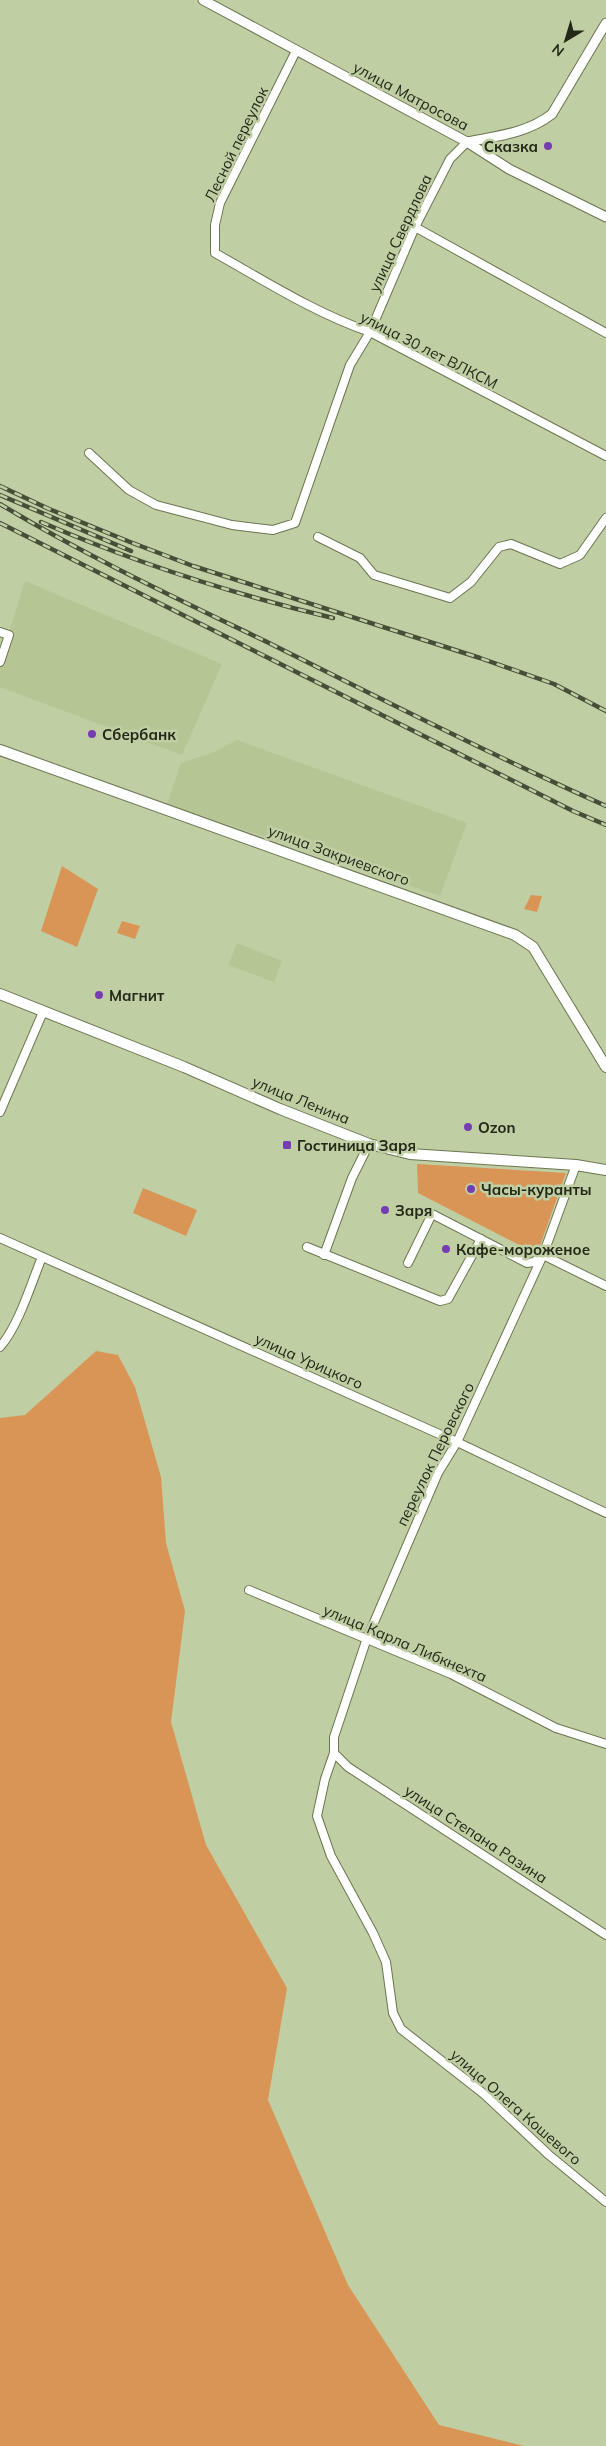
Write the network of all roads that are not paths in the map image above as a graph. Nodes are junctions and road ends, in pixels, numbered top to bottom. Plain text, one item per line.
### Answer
1 (203, 0) edge
2 (606, 23) edge
3 (296, 51) junction
4 (467, 142) junction
5 (606, 218) edge
6 (415, 227) junction
7 (215, 253) joint
8 (370, 332) junction
9 (606, 334) edge
10 (89, 453) dead end
11 (606, 456) edge
12 (606, 518) edge
13 (318, 536) dead end
14 (0, 632) edge
15 (0, 662) edge
16 (0, 750) edge
17 (0, 994) edge
18 (43, 1012) junction
19 (606, 1067) edge
20 (0, 1112) edge
21 (369, 1144) junction
22 (606, 1161) edge
23 (576, 1165) junction
24 (606, 1170) edge
25 (0, 1238) edge
26 (481, 1239) junction
27 (307, 1247) dead end
28 (324, 1254) junction
29 (543, 1255) junction
30 (42, 1257) junction
31 (408, 1263) dead end
32 (606, 1286) edge
33 (0, 1347) edge
34 (457, 1442) junction
35 (606, 1513) edge
36 (249, 1590) dead end
37 (366, 1641) junction
38 (606, 1744) edge
39 (334, 1753) junction
40 (317, 1816) joint
41 (606, 1935) edge
42 (606, 2202) edge

1 - 3 street, улица Матросова
2 - 4 street
3 - 4 street, улица Матросова
3 - 7 street, Лесной переулок
4 - 5 street, улица Матросова
4 - 6 street, улица Свердлова
6 - 8 street, улица Свердлова
6 - 9 street
7 - 8 street, улица 30 лет ВЛКСМ
8 - 10 street, улица Свердлова
8 - 11 street, улица 30 лет ВЛКСМ
12 - 13 street
14 - 15 street
16 - 19 main road, улица Закриевского
17 - 18 main road, улица Ленина
18 - 20 street
18 - 21 main road, улица Ленина
21 - 23 main road, улица Ленина
21 - 28 street
22 - 23 main road
23 - 24 main road, улица Ленина
23 - 29 street, переулок Перовского
25 - 30 street, улица Урицкого
26 - 28 street
26 - 29 street
26 - 31 street
27 - 28 street
29 - 32 street
29 - 34 street, переулок Перовского
30 - 33 street
30 - 34 street, улица Урицкого
34 - 35 street, улица Урицкого
34 - 37 street, переулок Перовского
36 - 37 street, улица Карла Либкнехта
37 - 38 street, улица Карла Либкнехта
37 - 39 street, переулок Перовского
39 - 40 street, переулок Перовского
39 - 41 street, улица Степана Разина
40 - 42 street, улица Олега Кошевого

